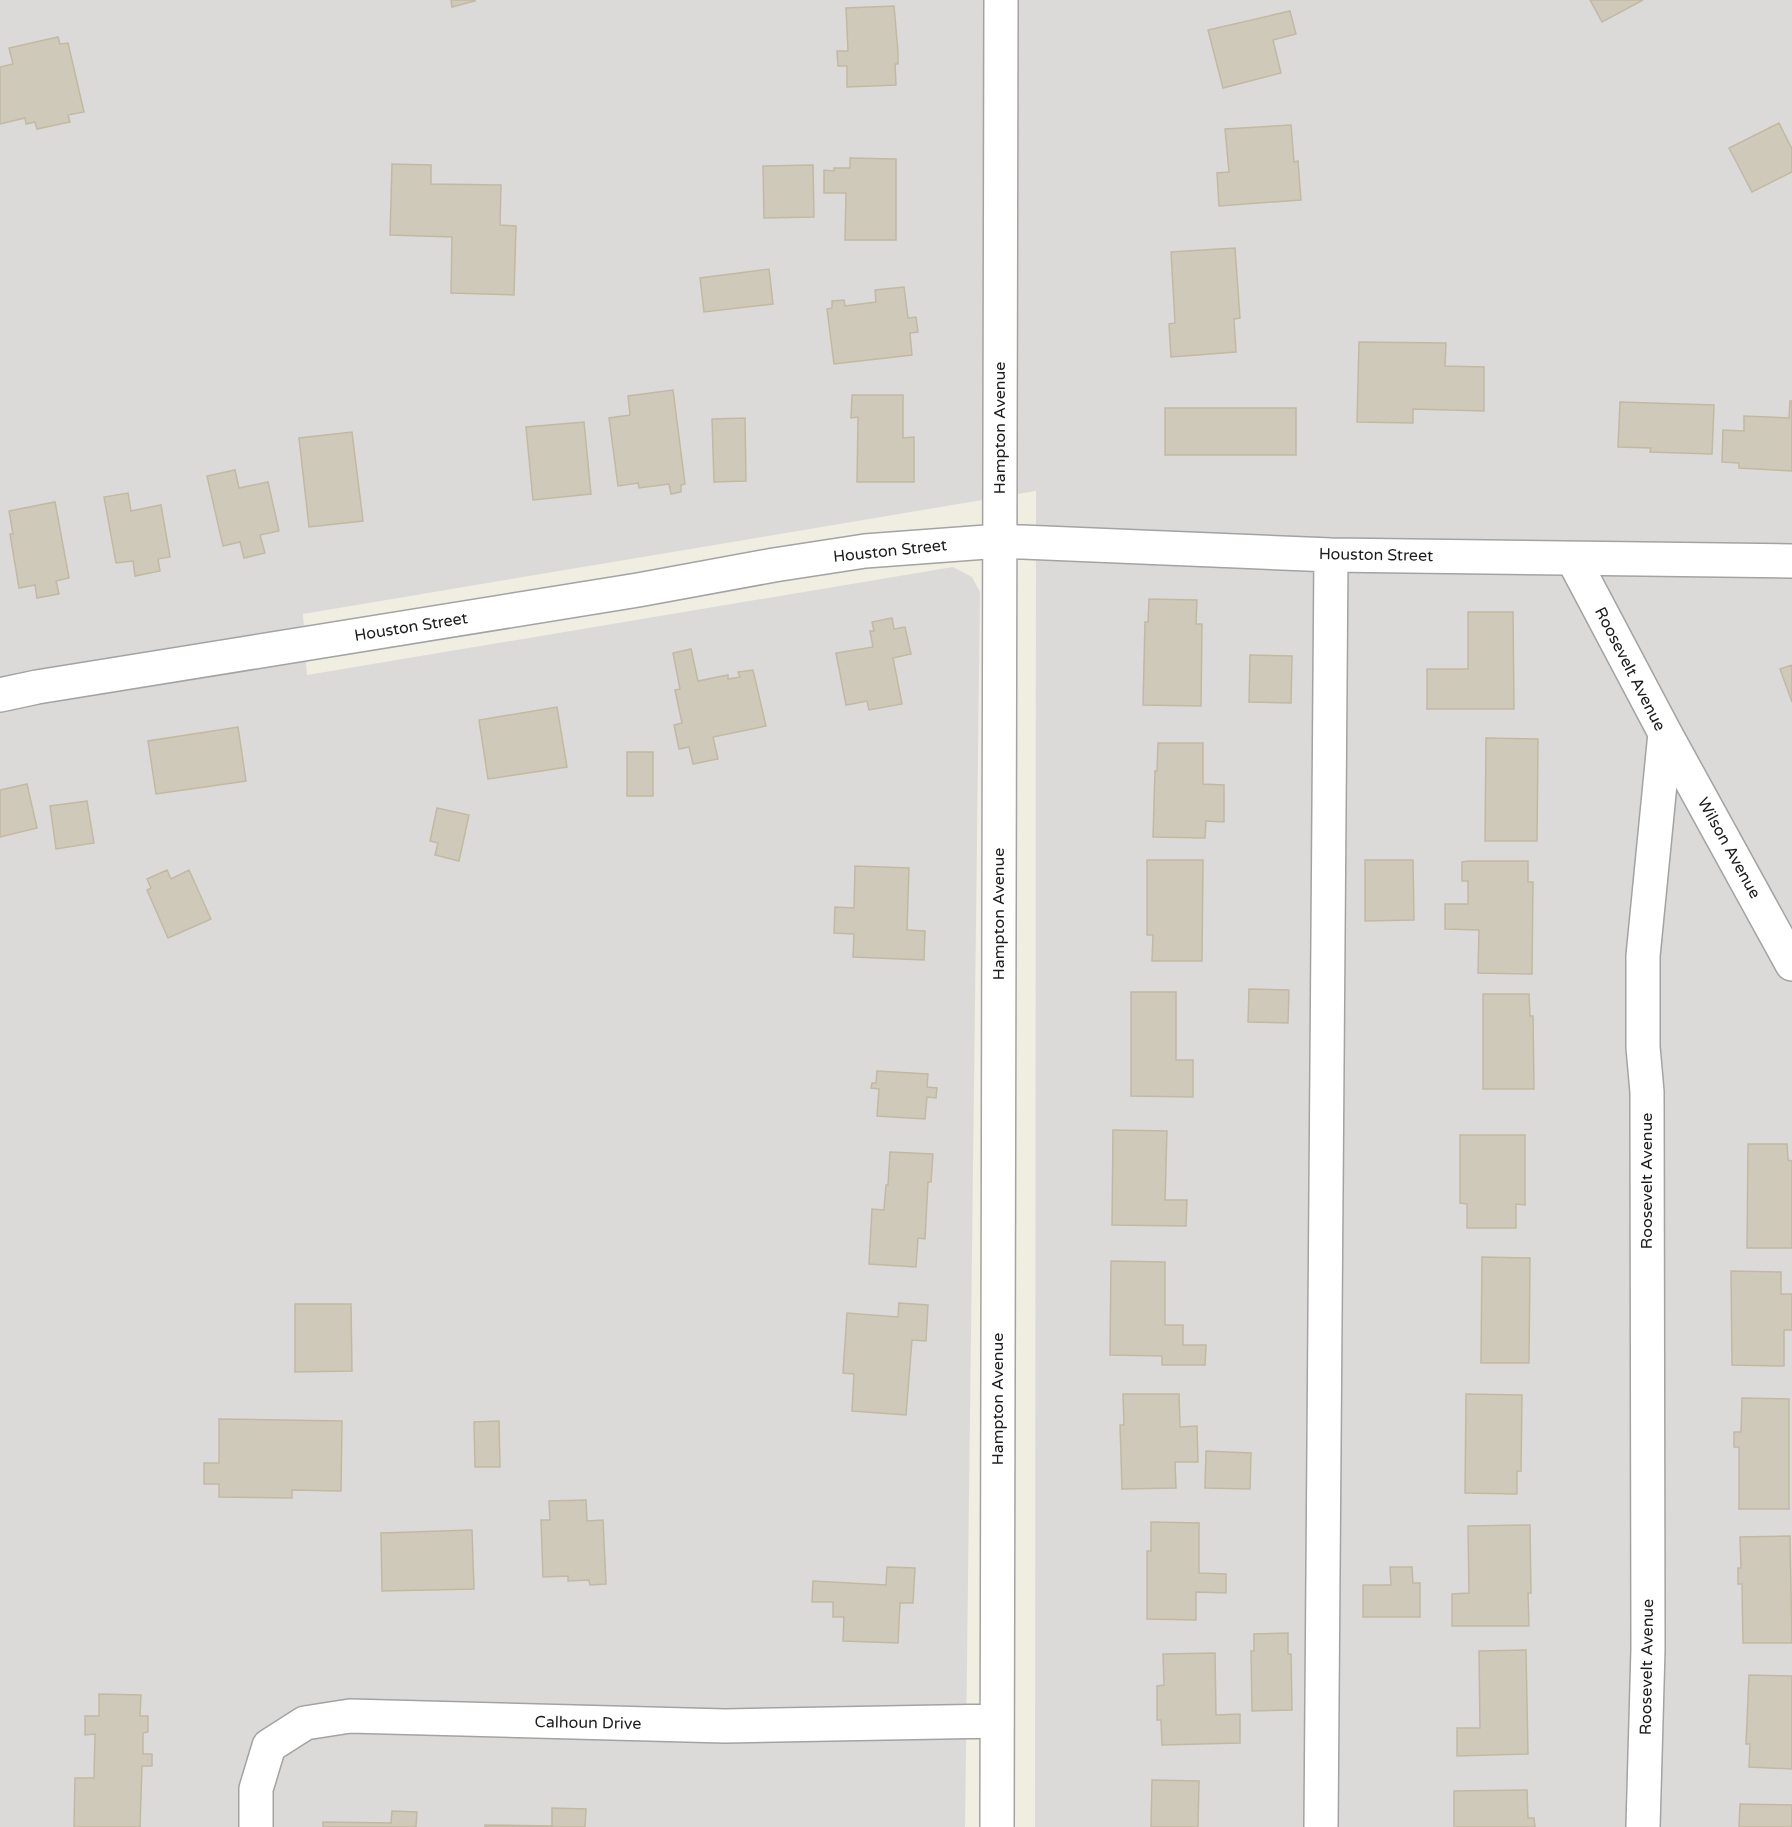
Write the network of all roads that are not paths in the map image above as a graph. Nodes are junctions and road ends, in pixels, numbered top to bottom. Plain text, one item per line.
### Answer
1 (1000, 0) edge
2 (1000, 541) junction
3 (1331, 555) junction
4 (1573, 560) junction
5 (1792, 561) edge
6 (0, 695) edge
7 (1665, 733) junction
8 (1792, 964) edge
9 (997, 1721) junction
10 (256, 1827) edge
11 (997, 1827) edge
12 (1320, 1827) edge
13 (1643, 1827) edge

1 - 2 street, Hampton Avenue
2 - 3 street, Houston Street
2 - 6 street, Houston Street
2 - 9 street, Hampton Avenue
3 - 4 street, Houston Street
3 - 12 street
4 - 5 street, Houston Street
4 - 7 street, Roosevelt Avenue
7 - 8 street, Wilson Avenue
7 - 13 street, Roosevelt Avenue
9 - 10 street, Calhoun Drive
9 - 11 street, Hampton Avenue

